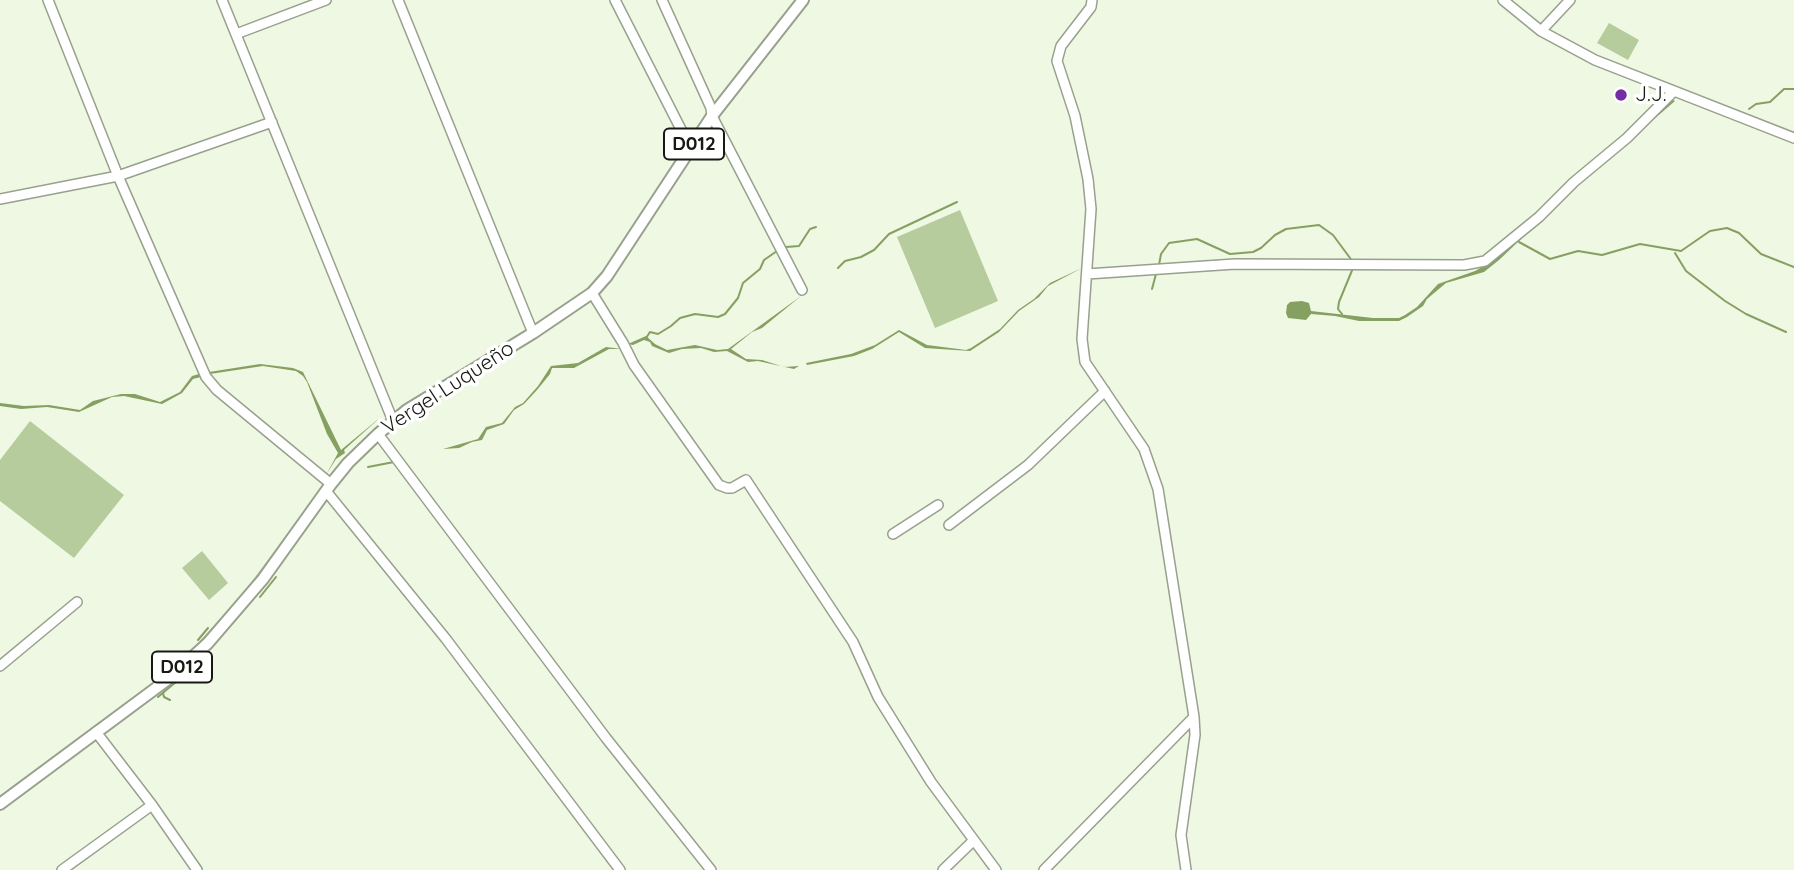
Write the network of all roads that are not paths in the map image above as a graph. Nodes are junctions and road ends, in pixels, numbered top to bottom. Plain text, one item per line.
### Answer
1 (48, 0) edge
2 (222, 0) edge
3 (326, 0) edge
4 (398, 0) edge
5 (615, 0) edge
6 (662, 0) edge
7 (803, 0) edge
8 (1093, 0) edge
9 (1503, 0) edge
10 (1570, 0) edge
11 (1541, 31) junction
12 (236, 34) junction
13 (1673, 92) junction
14 (712, 116) junction
15 (272, 122) junction
16 (1794, 138) edge
17 (691, 149) junction
18 (118, 176) junction
19 (0, 199) edge
20 (1087, 274) junction
21 (802, 290) dead end
22 (592, 293) junction
23 (533, 333) junction
24 (1105, 390) junction
25 (393, 421) junction
26 (378, 434) junction
27 (328, 488) junction
28 (937, 505) dead end
29 (948, 525) dead end
30 (893, 534) dead end
31 (77, 602) dead end
32 (0, 666) edge
33 (1194, 717) junction
34 (100, 737) junction
35 (0, 804) edge
36 (152, 805) junction
37 (973, 841) junction
38 (62, 870) edge
39 (197, 870) edge
40 (620, 870) edge
41 (711, 870) edge
42 (943, 870) edge
43 (996, 870) edge
44 (1044, 870) edge
45 (1186, 870) edge

1 - 18 street
2 - 12 street
3 - 12 street
4 - 23 street
5 - 17 street
6 - 14 street
7 - 14 main road, Vergel Luqueño / D012
8 - 20 street
9 - 11 street
10 - 11 street
11 - 13 street
12 - 15 street
13 - 16 street
13 - 20 street
14 - 17 main road, Vergel Luqueño / D012
14 - 21 street
15 - 18 street
15 - 25 street
17 - 22 main road, Vergel Luqueño / D012
18 - 19 street
18 - 27 street
20 - 24 street
22 - 23 main road, Vergel Luqueño / D012
22 - 37 street
23 - 25 main road, Vergel Luqueño / D012
24 - 29 street
24 - 33 street
25 - 26 main road, Vergel Luqueño / D012
26 - 27 main road, Vergel Luqueño / D012
26 - 41 street
27 - 34 main road, Vergel Luqueño / D012
27 - 40 street
28 - 30 street
31 - 32 street
33 - 44 street
33 - 45 street
34 - 35 main road, Vergel Luqueño / D012
34 - 36 street
36 - 38 street
36 - 39 street
37 - 42 street
37 - 43 street

